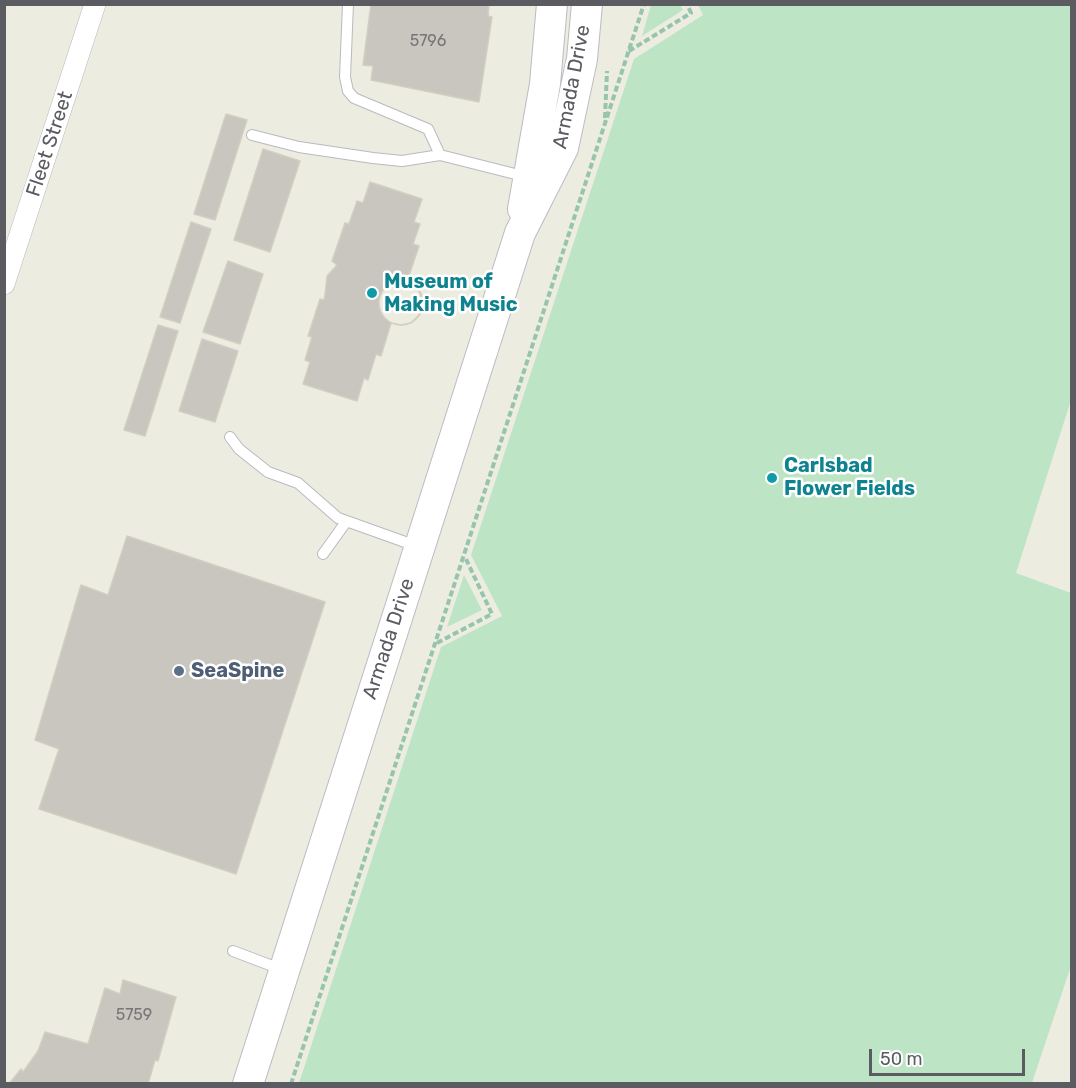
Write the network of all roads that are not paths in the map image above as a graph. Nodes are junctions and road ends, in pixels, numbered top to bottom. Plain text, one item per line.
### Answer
1 (95, 4) edge
2 (348, 4) edge
3 (552, 4) edge
4 (587, 4) edge
5 (252, 135) dead end
6 (440, 154) junction
7 (528, 177) junction
8 (519, 233) junction
9 (4, 284) edge
10 (230, 437) dead end
11 (346, 522) junction
12 (419, 547) junction
13 (323, 554) dead end
14 (232, 951) dead end
15 (283, 970) junction
16 (259, 1046) junction
17 (238, 1083) edge
18 (248, 1083) edge

1 - 9 street, Fleet Street
2 - 6 lane
3 - 7 main road, Armada Drive
4 - 8 main road, Armada Drive
5 - 6 lane
6 - 7 lane
7 - 8 main road, Armada Drive
8 - 12 main road, Armada Drive
10 - 11 lane
11 - 12 lane
11 - 13 lane
12 - 15 main road, Armada Drive
14 - 15 lane
15 - 16 main road, Armada Drive
16 - 17 main road, Armada Drive
16 - 18 main road, Armada Drive

